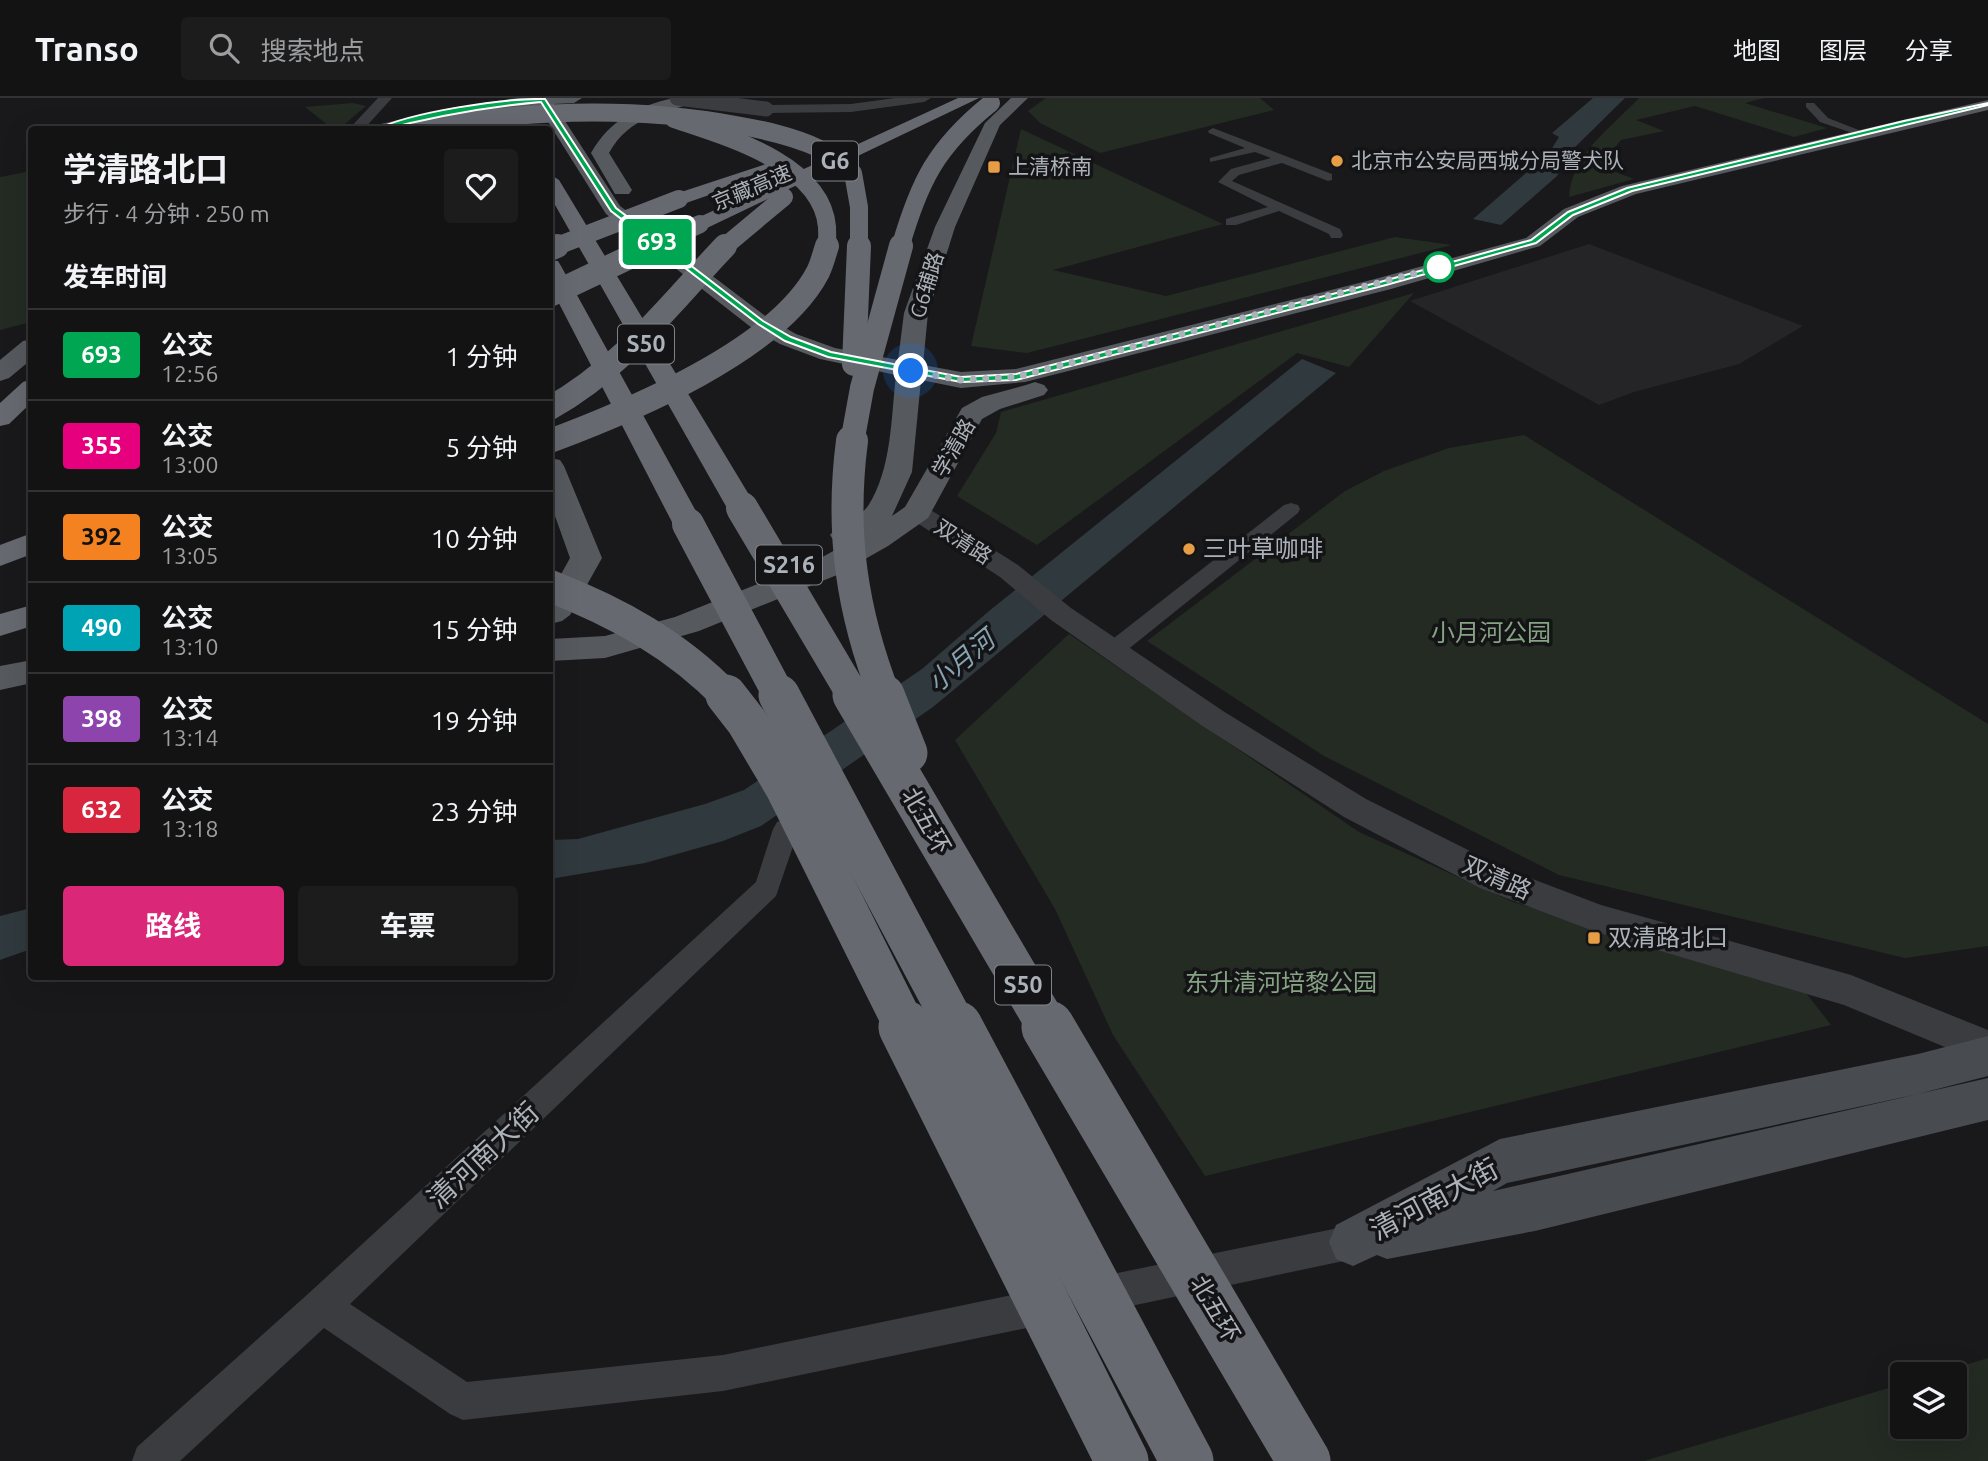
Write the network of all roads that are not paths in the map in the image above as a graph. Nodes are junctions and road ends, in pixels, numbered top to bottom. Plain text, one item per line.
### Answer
1 (385, 98) edge
2 (464, 98) edge
3 (500, 98) edge
4 (574, 98) edge
5 (616, 98) edge
6 (677, 98) edge
7 (698, 98) edge
8 (924, 98) edge
9 (931, 98) edge
10 (953, 98) edge
11 (1020, 98) edge
12 (987, 99) edge
13 (543, 100) junction
14 (410, 105) dead end
15 (1810, 105) dead end
16 (1988, 105) edge
17 (1988, 117) edge
18 (516, 123) edge
19 (479, 125) edge
20 (359, 126) edge
21 (387, 126) edge
22 (392, 126) edge
23 (424, 126) edge
24 (1213, 131) dead end
25 (1864, 134) junction
26 (1257, 148) junction
27 (1282, 159) junction
28 (1214, 160) dead end
29 (1328, 177) dead end
30 (553, 185) edge
31 (1280, 207) junction
32 (686, 214) junction
33 (1231, 222) dead end
34 (1336, 235) dead end
35 (553, 248) edge
36 (553, 272) edge
37 (553, 274) edge
38 (553, 288) edge
39 (553, 293) edge
40 (586, 338) junction
41 (28, 349) edge
42 (911, 371) junction
43 (0, 373) edge
44 (961, 380) junction
45 (28, 391) edge
46 (553, 406) edge
47 (971, 414) junction
48 (0, 418) edge
49 (853, 432) junction
50 (553, 440) edge
51 (553, 474) edge
52 (1291, 509) dead end
53 (918, 512) junction
54 (28, 515) edge
55 (0, 528) edge
56 (28, 544) edge
57 (0, 557) edge
58 (553, 587) edge
59 (553, 612) edge
60 (28, 616) edge
61 (0, 625) edge
62 (553, 639) edge
63 (553, 650) edge
64 (1113, 650) junction
65 (28, 672) edge
66 (0, 678) edge
67 (786, 830) dead end
68 (950, 862) junction
69 (1988, 1048) edge
70 (1988, 1056) edge
71 (1988, 1099) edge
72 (1353, 1242) junction
73 (322, 1306) junction
74 (151, 1461) edge
75 (1122, 1461) edge
76 (1187, 1461) edge
77 (1304, 1461) edge

1 - 20 street
2 - 19 highway
3 - 18 highway
4 - 13 main road
5 - 50 highway, bridge
6 - 8 street, bridge
7 - 42 main road
9 - 32 highway
10 - 32 highway, 京藏高速 / G6
11 - 42 main road, G6辅路 / S216
12 - 32 highway, 京藏高速 / G6
12 - 46 highway, bridge
12 - 49 highway, bridge
13 - 22 main road
13 - 42 main road
14 - 21 highway
15 - 25 street
16 - 25 main road, 学清路
17 - 47 main road, 学清路
23 - 49 highway, bridge
24 - 26 street
25 - 44 main road, 学清路
26 - 27 street
26 - 28 street
27 - 29 street
27 - 31 street
30 - 68 highway, 北五环 / S50, bridge
31 - 33 street
31 - 34 street
32 - 35 highway, bridge
32 - 37 highway, 京藏高速 / G6
32 - 39 highway, 京藏高速 / G6, bridge
36 - 40 highway, S50
38 - 40 highway
40 - 76 highway, S50, bridge
41 - 43 main road
42 - 44 main road, 学清路
42 - 62 main road, G6辅路 / S216
44 - 47 main road
45 - 48 highway
47 - 53 main road, 学清路
49 - 68 highway, bridge
51 - 59 main road
52 - 64 street
53 - 63 main road, 学清路
53 - 64 street, 双清路
54 - 55 highway
56 - 57 highway
58 - 75 highway, bridge
60 - 61 highway
64 - 69 street, 双清路
65 - 66 main road
67 - 73 street, 清河南大街
68 - 77 highway, 北五环 / S50, bridge
70 - 72 main road, 清河南大街
71 - 72 main road, 清河南大街
72 - 73 street
73 - 74 street, 清河南大街

